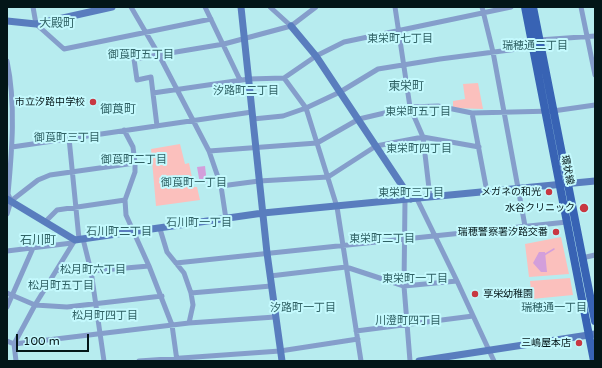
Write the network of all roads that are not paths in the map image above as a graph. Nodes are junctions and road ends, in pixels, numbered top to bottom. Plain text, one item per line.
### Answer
1 (33, 7) edge
2 (112, 7) edge
3 (131, 7) edge
4 (205, 7) edge
5 (241, 7) edge
6 (270, 7) edge
7 (316, 7) edge
8 (395, 7) edge
9 (511, 7) edge
10 (525, 7) edge
11 (533, 7) edge
12 (581, 7) edge
13 (482, 10) edge
14 (211, 19) junction
15 (7, 21) edge
16 (36, 24) junction
17 (291, 26) junction
18 (400, 29) junction
19 (146, 33) junction
20 (587, 36) junction
21 (595, 36) edge
22 (244, 38) junction
23 (539, 40) junction
24 (224, 44) junction
25 (533, 47) junction
26 (493, 52) junction
27 (159, 55) junction
28 (316, 56) junction
29 (7, 61) edge
30 (403, 64) junction
31 (595, 72) edge
32 (284, 78) junction
33 (249, 79) junction
34 (240, 80) junction
35 (177, 89) junction
36 (340, 92) junction
37 (153, 93) junction
38 (595, 106) edge
39 (410, 107) junction
40 (306, 108) junction
41 (549, 110) junction
42 (504, 112) junction
43 (472, 113) junction
44 (252, 115) junction
45 (359, 119) junction
46 (193, 120) junction
47 (157, 126) junction
48 (124, 130) junction
49 (423, 137) junction
50 (69, 138) junction
51 (317, 143) junction
52 (256, 146) junction
53 (376, 146) junction
54 (12, 147) junction
55 (479, 147) junction
56 (209, 152) junction
57 (135, 162) junction
58 (72, 171) junction
59 (328, 177) junction
60 (259, 181) junction
61 (595, 181) edge
62 (564, 185) junction
63 (221, 186) junction
64 (517, 188) junction
65 (487, 192) junction
66 (430, 197) junction
67 (411, 199) junction
68 (9, 200) edge
69 (125, 200) junction
70 (75, 206) junction
71 (337, 207) junction
72 (263, 213) junction
73 (7, 214) edge
74 (226, 219) junction
75 (45, 222) junction
76 (567, 222) junction
77 (525, 226) junction
78 (160, 229) junction
79 (134, 233) junction
80 (436, 236) junction
81 (404, 239) junction
82 (78, 240) junction
83 (342, 245) junction
84 (33, 248) junction
85 (7, 251) edge
86 (267, 253) junction
87 (595, 255) edge
88 (582, 258) junction
89 (176, 263) junction
90 (149, 266) junction
91 (346, 267) junction
92 (57, 270) junction
93 (91, 271) junction
94 (270, 276) junction
95 (458, 281) junction
96 (271, 286) junction
97 (404, 286) junction
98 (191, 293) junction
99 (10, 294) edge
100 (162, 296) junction
101 (96, 303) junction
102 (35, 305) junction
103 (7, 307) edge
104 (473, 316) junction
105 (276, 317) junction
106 (595, 321) edge
107 (189, 323) junction
108 (407, 324) junction
109 (172, 325) junction
110 (356, 331) junction
111 (100, 333) junction
112 (592, 334) edge
113 (358, 339) junction
114 (7, 341) edge
115 (14, 344) junction
116 (280, 351) junction
117 (489, 351) junction
118 (177, 359) edge
119 (16, 361) edge
120 (104, 361) edge
121 (139, 361) edge
122 (282, 361) edge
123 (361, 361) edge
124 (410, 361) edge
125 (419, 361) edge
126 (494, 361) edge
127 (594, 361) edge

1 - 16 street
2 - 16 street
3 - 19 street
4 - 14 street
5 - 22 street
6 - 17 street
7 - 17 street
8 - 18 street
9 - 13 street
10 - 25 main road, 環状線
11 - 23 main road, 環状線
12 - 20 street
13 - 18 street
13 - 26 street
14 - 19 street
14 - 24 street
15 - 16 street
16 - 19 street
17 - 22 street
17 - 28 street
18 - 28 street
18 - 30 street
19 - 27 street
20 - 21 street
20 - 23 street
20 - 31 street
22 - 24 street
22 - 33 street
23 - 41 main road, 環状線
24 - 27 street
24 - 34 street
25 - 26 street
25 - 41 main road, 環状線
26 - 30 street
26 - 42 street
27 - 35 street
27 - 37 street
28 - 32 street
28 - 36 street
29 - 54 street
30 - 36 street
30 - 39 street
32 - 33 street
32 - 40 street
33 - 34 street
33 - 44 street
34 - 35 street
35 - 37 street
35 - 46 street
36 - 40 street
36 - 45 street
37 - 47 street
38 - 41 street
39 - 43 street
39 - 45 street
39 - 49 street
40 - 44 street
40 - 51 street
41 - 42 street
41 - 62 main road, 環状線
42 - 43 street
42 - 64 street
43 - 55 street
44 - 46 street
44 - 52 street
45 - 51 street
45 - 53 street
46 - 47 street
46 - 56 street
47 - 48 street
48 - 50 street
48 - 57 street
49 - 53 street
49 - 55 street
49 - 66 street
50 - 54 street
50 - 58 street
51 - 52 street
51 - 59 street
52 - 56 street
52 - 60 street
53 - 59 street
53 - 67 street
54 - 68 street
55 - 65 street
56 - 63 street
57 - 58 street
57 - 69 street
58 - 68 street
58 - 70 street
59 - 60 street
59 - 71 street
60 - 63 street
60 - 72 street
61 - 62 street
62 - 64 street
62 - 76 main road, 環状線
62 - 88 main road, 環状線
63 - 74 street
64 - 65 street
64 - 77 street
65 - 66 street
66 - 67 street
67 - 71 street
67 - 80 street
67 - 81 street
68 - 73 street
68 - 75 street
69 - 70 street
69 - 79 street
70 - 75 street
70 - 82 street
71 - 72 street
71 - 83 street
72 - 74 street
72 - 86 street
74 - 78 street
75 - 82 street
76 - 77 street
76 - 112 main road, 環状線
77 - 80 street
78 - 79 street
78 - 89 street
79 - 82 street
79 - 90 street
80 - 81 street
80 - 95 street
81 - 83 street
81 - 97 street
82 - 84 street
82 - 92 street
82 - 93 street
83 - 86 street
83 - 91 street
84 - 85 street
84 - 99 street
86 - 89 street
86 - 94 street
87 - 88 street
88 - 106 main road, 環状線
89 - 98 street
90 - 93 street
90 - 100 street
91 - 94 street
91 - 97 street
91 - 110 street
92 - 93 street
92 - 102 street
93 - 101 street
94 - 96 street
95 - 97 street
95 - 104 street
96 - 98 street
96 - 105 street
97 - 108 street
98 - 107 street
99 - 102 street
99 - 103 street
100 - 101 street
100 - 109 street
101 - 102 street
101 - 111 street
102 - 115 street
104 - 108 street
104 - 117 street
105 - 107 street
105 - 116 street
107 - 109 street
108 - 110 street
108 - 124 street
109 - 111 street
109 - 118 street
110 - 113 street
111 - 115 street
111 - 120 street
112 - 117 street
112 - 127 main road, 環状線
113 - 116 street
113 - 123 street
114 - 115 street
115 - 119 street
116 - 118 street
116 - 122 street
117 - 125 street
117 - 126 street
118 - 121 street

